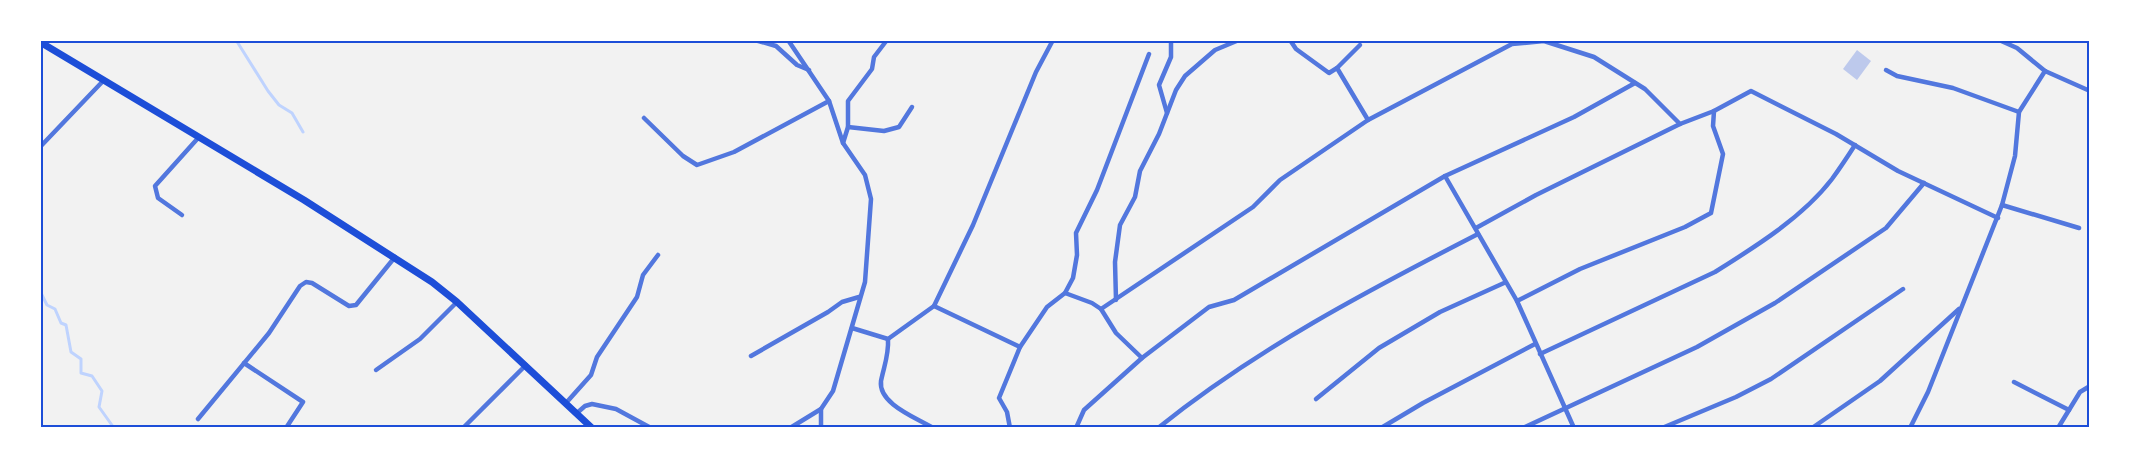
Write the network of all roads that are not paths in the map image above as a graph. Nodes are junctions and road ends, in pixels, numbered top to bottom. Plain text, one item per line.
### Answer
1 (755, 40) edge
2 (788, 40) edge
3 (887, 40) edge
4 (1053, 40) edge
5 (1171, 40) edge
6 (1239, 40) edge
7 (1290, 40) edge
8 (1999, 40) edge
9 (1544, 41) edge
10 (40, 42) edge
11 (1360, 45) dead end
12 (1149, 54) dead end
13 (1337, 68) junction
14 (808, 69) junction
15 (1886, 70) dead end
16 (2045, 71) junction
17 (104, 80) junction
18 (1635, 83) junction
19 (2090, 91) edge
20 (830, 101) junction
21 (912, 107) dead end
22 (1714, 111) junction
23 (2019, 112) junction
24 (1167, 113) junction
25 (644, 118) dead end
26 (1368, 120) junction
27 (1680, 124) junction
28 (849, 127) junction
29 (199, 137) junction
30 (843, 143) junction
31 (1856, 145) junction
32 (40, 147) edge
33 (1445, 176) junction
34 (1924, 183) junction
35 (2002, 205) junction
36 (182, 215) dead end
37 (1998, 218) junction
38 (1476, 228) junction
39 (2079, 228) dead end
40 (1478, 234) junction
41 (658, 255) dead end
42 (394, 257) junction
43 (1504, 283) junction
44 (1903, 289) dead end
45 (1065, 293) junction
46 (859, 297) junction
47 (1116, 300) junction
48 (1516, 301) junction
49 (458, 302) junction
50 (934, 306) junction
51 (1960, 308) junction
52 (1101, 309) junction
53 (852, 328) junction
54 (888, 339) junction
55 (1535, 344) junction
56 (1020, 347) junction
57 (1540, 354) junction
58 (751, 356) dead end
59 (1142, 358) junction
60 (244, 363) junction
61 (526, 365) junction
62 (376, 370) dead end
63 (2014, 382) dead end
64 (2090, 386) edge
65 (1316, 399) dead end
66 (566, 403) junction
67 (821, 409) junction
68 (1565, 409) junction
69 (2069, 410) junction
70 (577, 413) junction
71 (198, 419) dead end
72 (588, 426) edge
73 (286, 428) edge
74 (463, 428) edge
75 (651, 428) edge
76 (790, 428) edge
77 (821, 428) edge
78 (933, 428) edge
79 (1010, 428) edge
80 (1076, 428) edge
81 (1158, 428) edge
82 (1381, 428) edge
83 (1523, 428) edge
84 (1574, 428) edge
85 (1662, 428) edge
86 (1812, 428) edge
87 (1910, 428) edge
88 (2058, 428) edge

1 - 14 street
2 - 14 street
3 - 28 street
4 - 50 street
5 - 24 street
6 - 24 street
7 - 13 street
8 - 16 street
9 - 18 street
9 - 26 street
10 - 17 main road
11 - 13 street
12 - 45 street
13 - 26 street
14 - 20 street
15 - 23 street
16 - 19 street
16 - 23 street
17 - 29 main road
17 - 32 street
18 - 27 street
18 - 33 street
20 - 25 street
20 - 30 street
21 - 28 street
22 - 27 street
22 - 31 street
22 - 48 street
23 - 35 street
24 - 47 street
26 - 47 street
27 - 38 street
28 - 30 street
29 - 36 street
29 - 42 main road
30 - 46 street
31 - 34 street
31 - 57 street
33 - 38 street
33 - 59 street
34 - 37 street
34 - 68 street
35 - 37 street
35 - 39 street
37 - 51 street
38 - 40 street
40 - 43 street
40 - 81 street
41 - 66 street
42 - 49 main road
42 - 60 street
43 - 48 street
43 - 65 street
44 - 85 street
45 - 52 street
45 - 56 street
46 - 53 street
46 - 58 street
47 - 52 street
48 - 55 street
49 - 61 main road
49 - 62 street
50 - 54 street
50 - 56 street
51 - 86 street
51 - 87 street
52 - 59 street
53 - 54 street
53 - 67 street
54 - 78 street
55 - 57 street
55 - 82 street
56 - 79 street
57 - 68 street
59 - 80 street
60 - 71 street
60 - 73 street
61 - 66 main road
61 - 74 street
63 - 69 street
64 - 69 street
66 - 70 main road
67 - 76 street
67 - 77 street
68 - 83 street
68 - 84 street
69 - 88 street
70 - 72 main road
70 - 75 street

